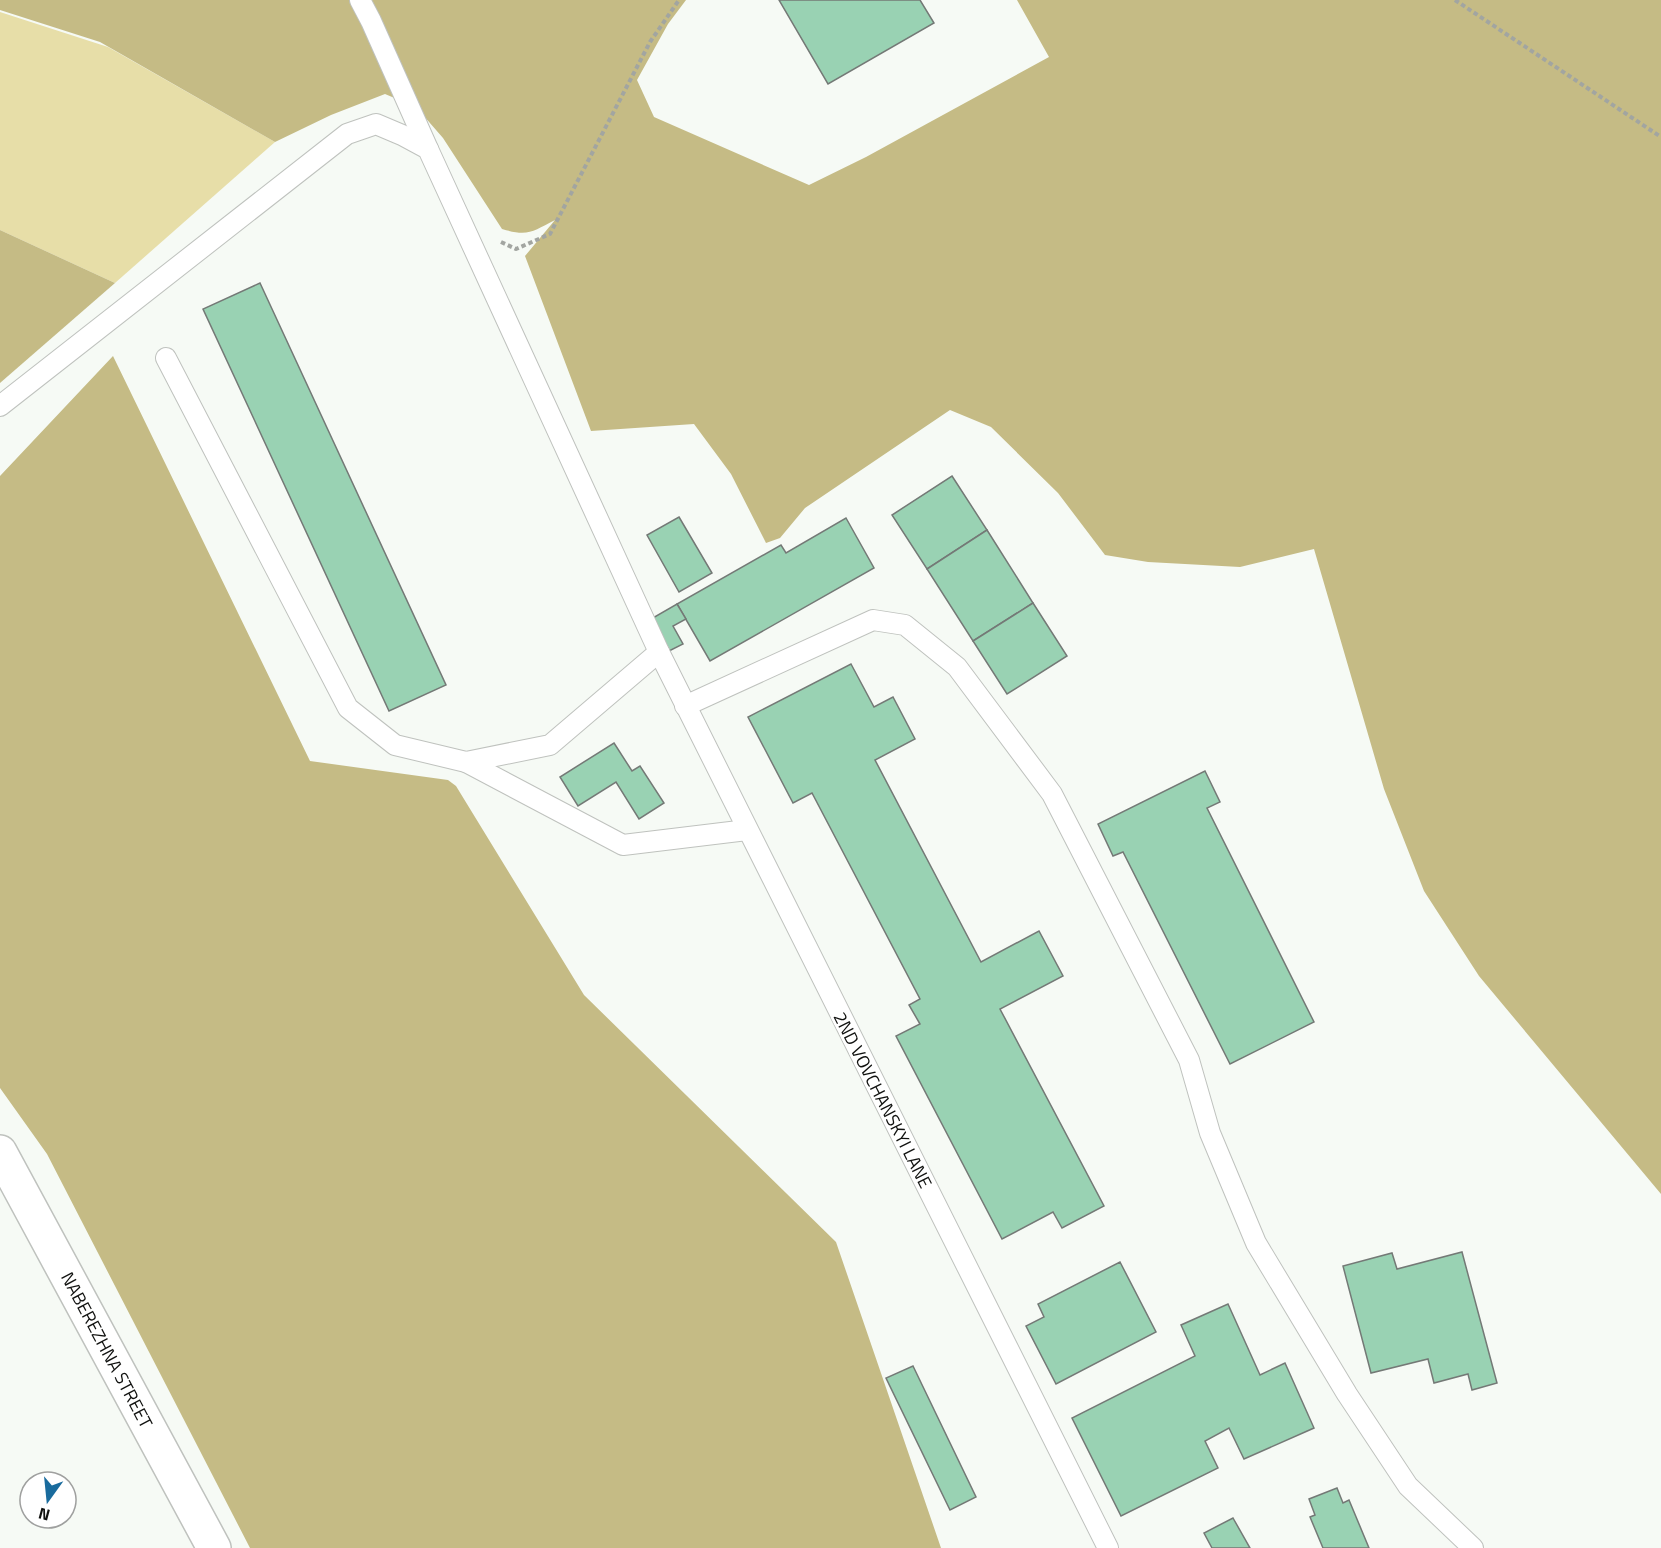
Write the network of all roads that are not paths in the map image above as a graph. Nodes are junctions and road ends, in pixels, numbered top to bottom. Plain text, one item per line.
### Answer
1 (360, 0) edge
2 (428, 149) junction
3 (166, 358) dead end
4 (0, 406) edge
5 (659, 652) junction
6 (685, 706) junction
7 (466, 762) junction
8 (747, 830) junction
9 (0, 1152) edge
10 (214, 1548) edge
11 (1108, 1548) edge
12 (1473, 1548) edge

1 - 2 lane, 2ND VOVCHANSKYI LANE
2 - 4 lane
2 - 5 lane, 2ND VOVCHANSKYI LANE
3 - 7 lane
5 - 6 lane, 2ND VOVCHANSKYI LANE
5 - 7 lane
6 - 8 lane, 2ND VOVCHANSKYI LANE
6 - 12 lane
7 - 8 lane
8 - 11 lane, 2ND VOVCHANSKYI LANE
9 - 10 street, NABEREZHNA STREET

